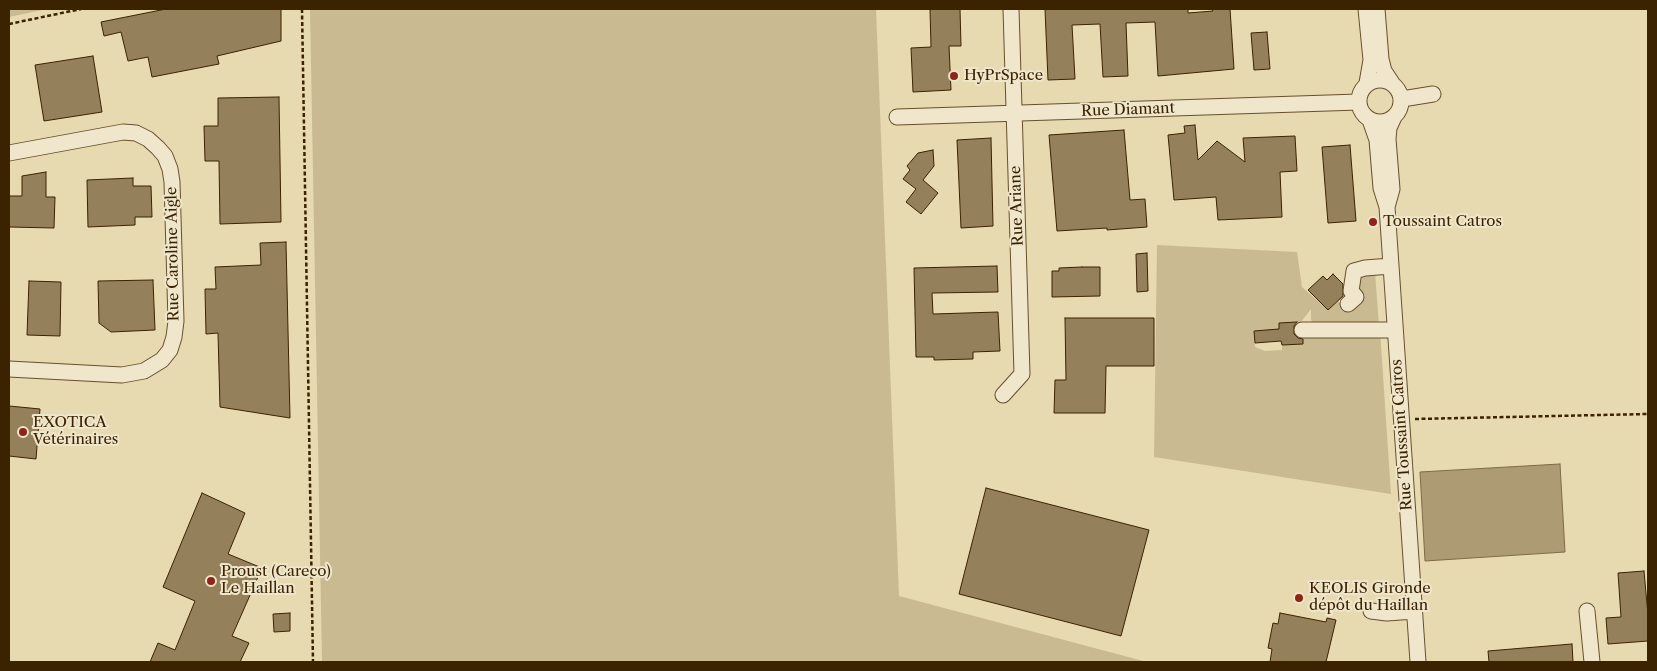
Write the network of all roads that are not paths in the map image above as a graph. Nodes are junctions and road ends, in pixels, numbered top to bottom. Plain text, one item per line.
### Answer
1 (1011, 9) edge
2 (1366, 9) edge
3 (1377, 9) edge
4 (1392, 83) junction
5 (1367, 84) junction
6 (1433, 94) dead end
7 (1402, 99) junction
8 (1359, 102) junction
9 (1014, 113) junction
10 (897, 117) dead end
11 (1394, 117) junction
12 (1370, 120) junction
13 (9, 153) edge
14 (1387, 207) junction
15 (1391, 266) junction
16 (1348, 304) dead end
17 (1302, 330) dead end
18 (1395, 330) junction
19 (9, 369) edge
20 (1003, 395) dead end
21 (1371, 611) dead end
22 (1414, 611) junction
23 (1587, 611) dead end
24 (1418, 662) edge
25 (1592, 662) edge

1 - 9 street, Rue Ariane
2 - 5 street
3 - 4 street
4 - 5 street
4 - 7 street
5 - 8 street
6 - 7 street
7 - 11 street
8 - 9 street, Rue Diamant
8 - 12 street
9 - 10 street, Rue Diamant
9 - 20 street, Rue Ariane
11 - 12 street
11 - 14 street, Rue Toussaint Catros
12 - 14 street, Rue Toussaint Catros
13 - 19 street, Rue Caroline Aigle
14 - 15 street, Rue Toussaint Catros
15 - 16 street
15 - 18 street, Rue Toussaint Catros
17 - 18 street
18 - 22 street, Rue Toussaint Catros
21 - 22 street
22 - 24 street, Rue Toussaint Catros
23 - 25 street

